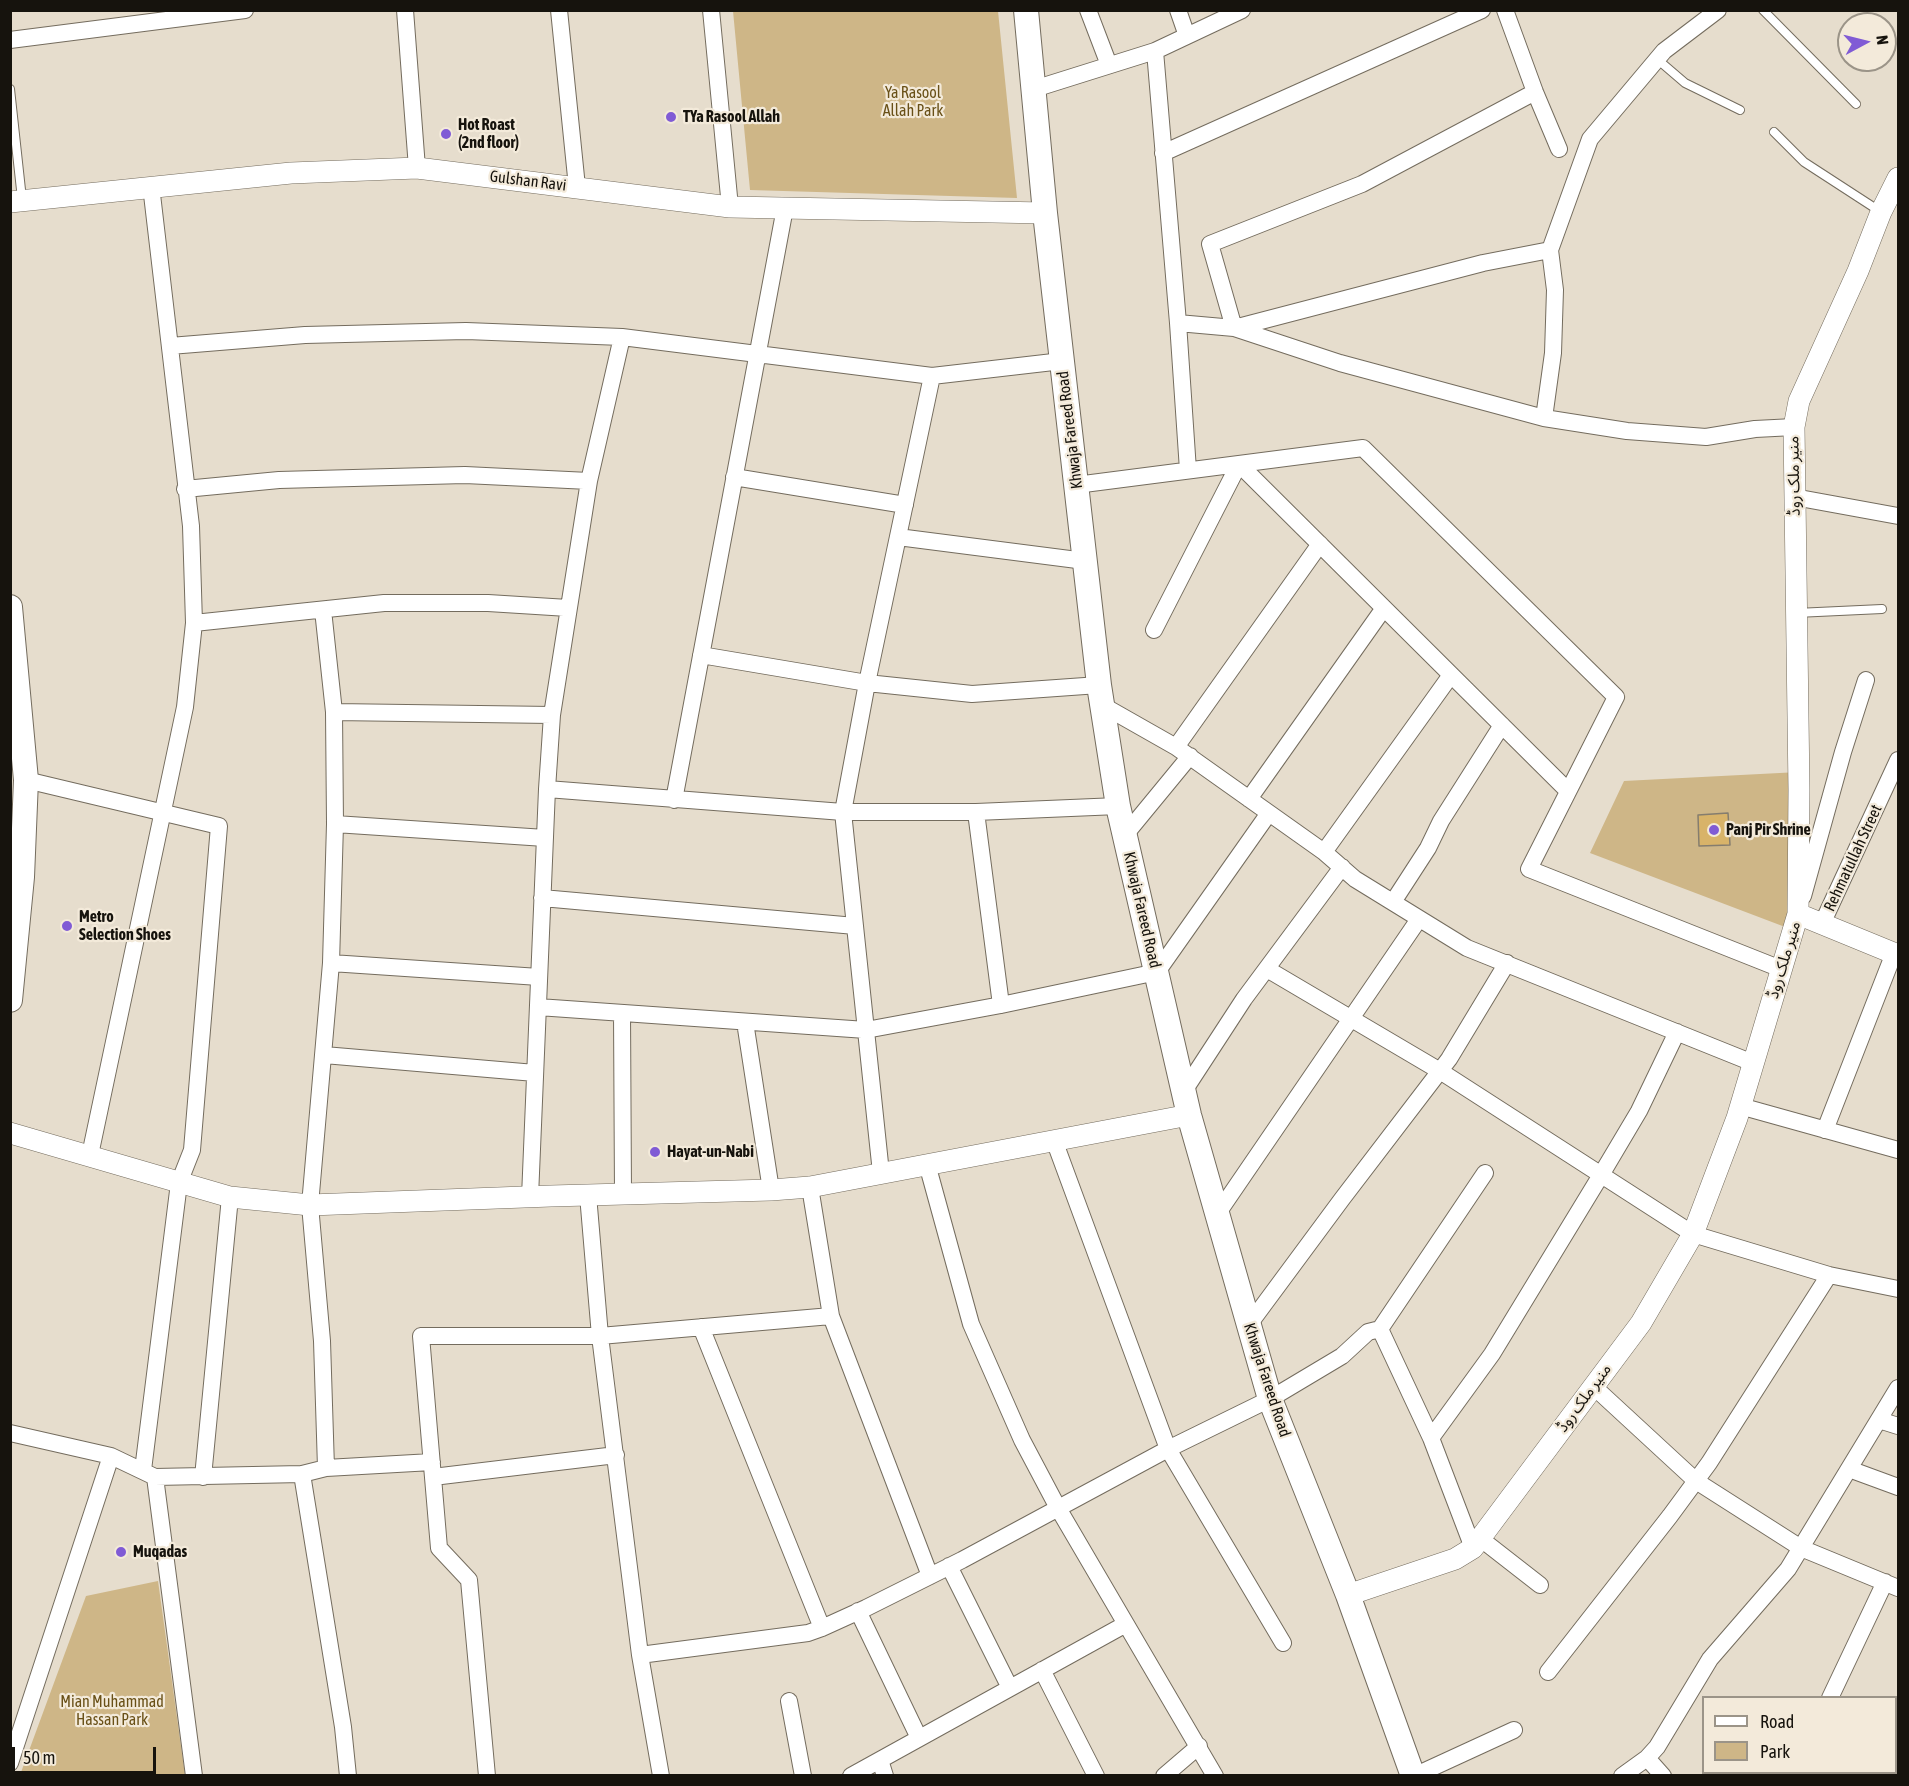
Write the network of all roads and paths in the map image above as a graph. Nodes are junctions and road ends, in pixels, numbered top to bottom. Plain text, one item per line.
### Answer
1 (245, 10) edge
2 (405, 10) edge
3 (559, 10) edge
4 (711, 10) edge
5 (1026, 10) edge
6 (1088, 10) edge
7 (1178, 10) edge
8 (1242, 10) edge
9 (1482, 10) edge
10 (1505, 10) edge
11 (1718, 10) edge
12 (1763, 10) edge
13 (1187, 36) junction
14 (10, 40) edge
15 (1155, 51) junction
16 (1657, 59) junction
17 (1109, 65) junction
18 (10, 89) edge
19 (1034, 89) junction
20 (1535, 92) junction
21 (1856, 104) dead end
22 (1740, 110) dead end
23 (1774, 132) dead end
24 (1559, 149) dead end
25 (1163, 153) junction
26 (417, 168) junction
27 (1899, 178) edge
28 (151, 186) junction
29 (577, 187) junction
30 (16, 201) edge
31 (730, 207) junction
32 (785, 208) junction
33 (1881, 212) junction
34 (1045, 213) junction
35 (1550, 250) junction
36 (1178, 323) junction
37 (1234, 328) junction
38 (622, 336) junction
39 (170, 346) junction
40 (756, 354) junction
41 (1062, 361) junction
42 (932, 376) junction
43 (1544, 418) junction
44 (1794, 427) junction
45 (1239, 464) junction
46 (1188, 470) junction
47 (734, 477) junction
48 (589, 481) junction
49 (1077, 485) junction
50 (185, 489) junction
51 (1794, 497) junction
52 (905, 505) junction
53 (1899, 516) edge
54 (898, 537) junction
55 (1320, 544) junction
56 (1085, 561) junction
57 (10, 607) edge
58 (568, 608) junction
59 (1384, 608) junction
60 (1882, 609) dead end
61 (323, 610) junction
62 (1796, 613) junction
63 (194, 623) junction
64 (1154, 630) dead end
65 (701, 655) junction
66 (1451, 675) junction
67 (1866, 680) dead end
68 (867, 683) junction
69 (1100, 695) junction
70 (334, 712) junction
71 (552, 715) junction
72 (1502, 725) junction
73 (1183, 751) junction
74 (1897, 767) edge
75 (26, 780) junction
76 (547, 789) junction
77 (1568, 791) junction
78 (1249, 799) junction
79 (674, 800) junction
80 (1118, 806) junction
81 (843, 812) junction
82 (976, 812) junction
83 (162, 813) junction
84 (1269, 813) junction
85 (335, 824) junction
86 (1125, 835) junction
87 (545, 838) junction
88 (1324, 852) junction
89 (1342, 867) junction
90 (542, 898) junction
91 (1393, 902) junction
92 (1798, 914) junction
93 (1419, 919) junction
94 (1822, 924) junction
95 (855, 926) junction
96 (1896, 954) edge
97 (331, 963) junction
98 (1507, 963) junction
99 (1267, 969) junction
100 (1781, 969) junction
101 (1156, 972) junction
102 (539, 977) junction
103 (10, 1000) edge
104 (1001, 1005) junction
105 (538, 1007) junction
106 (622, 1013) junction
107 (1350, 1020) junction
108 (745, 1022) junction
109 (866, 1030) junction
110 (1677, 1032) junction
111 (324, 1055) junction
112 (1753, 1063) junction
113 (1440, 1071) junction
114 (535, 1073) junction
115 (1184, 1091) junction
116 (1740, 1107) junction
117 (1189, 1115) junction
118 (1825, 1130) junction
119 (10, 1133) edge
120 (1054, 1140) junction
121 (1899, 1150) edge
122 (90, 1155) junction
123 (927, 1164) junction
124 (881, 1173) junction
125 (1485, 1173) dead end
126 (1601, 1175) junction
127 (179, 1183) junction
128 (810, 1187) junction
129 (771, 1190) junction
130 (623, 1194) junction
131 (588, 1195) junction
132 (230, 1197) junction
133 (530, 1197) junction
134 (310, 1205) junction
135 (1218, 1213) junction
136 (1693, 1234) junction
137 (1829, 1275) junction
138 (1899, 1290) edge
139 (831, 1316) junction
140 (1248, 1326) junction
141 (701, 1327) junction
142 (1380, 1329) junction
143 (600, 1336) junction
144 (1593, 1386) junction
145 (1899, 1388) edge
146 (1270, 1399) junction
147 (1879, 1420) junction
148 (1899, 1426) edge
149 (10, 1433) edge
150 (1431, 1438) junction
151 (1168, 1449) junction
152 (616, 1455) junction
153 (111, 1456) junction
154 (326, 1468) junction
155 (432, 1469) junction
156 (1849, 1469) junction
157 (149, 1473) junction
158 (302, 1474) junction
159 (203, 1476) junction
160 (1696, 1481) junction
161 (1899, 1487) edge
162 (1058, 1508) junction
163 (1477, 1543) junction
164 (1801, 1548) junction
165 (949, 1566) junction
166 (930, 1576) junction
167 (1540, 1585) dead end
168 (1892, 1585) edge
169 (1348, 1595) junction
170 (858, 1611) junction
171 (1126, 1624) junction
172 (822, 1628) junction
173 (1282, 1643) dead end
174 (640, 1655) junction
175 (1042, 1670) junction
176 (1548, 1672) dead end
177 (1010, 1688) junction
178 (1831, 1696) edge
179 (789, 1701) dead end
180 (1514, 1730) dead end
181 (919, 1738) junction
182 (1199, 1746) junction
183 (1647, 1758) junction
184 (10, 1763) edge
185 (882, 1768) edge
186 (194, 1776) edge
187 (348, 1776) edge
188 (487, 1776) edge
189 (661, 1776) edge
190 (802, 1776) edge
191 (851, 1776) edge
192 (1096, 1776) edge
193 (1164, 1776) edge
194 (1215, 1776) edge
195 (1414, 1776) edge
196 (1622, 1776) edge
197 (1663, 1776) edge

1 - 14 street
2 - 26 street
3 - 29 street
4 - 31 street
5 - 19 main road, Khwaja Fareed Road
6 - 17 street
7 - 13 street
8 - 13 street
9 - 25 street
10 - 20 street
11 - 16 street
12 - 21 lane
13 - 15 street
15 - 17 street
15 - 25 street
16 - 22 lane
16 - 35 street
17 - 19 street
18 - 30 lane
19 - 34 main road, Khwaja Fareed Road
20 - 24 street
20 - 37 street
23 - 33 lane
25 - 36 street
26 - 28 street, Gulshan Ravi
26 - 29 street, Gulshan Ravi
27 - 33 street, منیر ملک روڈ
28 - 30 street, Gulshan Ravi
28 - 39 street
29 - 31 street, Gulshan Ravi
31 - 32 street, Gulshan Ravi
32 - 34 street, Gulshan Ravi
32 - 40 street
33 - 44 street, منیر ملک روڈ
34 - 41 main road, Khwaja Fareed Road
35 - 37 street
35 - 43 street
36 - 37 street
36 - 46 street
37 - 43 street
38 - 39 street
38 - 40 street
38 - 48 street
39 - 50 street
40 - 42 street
40 - 47 street
41 - 42 street
41 - 49 main road, Khwaja Fareed Road
42 - 52 street
43 - 44 street
44 - 51 street, منیر ملک روڈ
45 - 46 street
45 - 55 street
45 - 64 street
45 - 77 street
46 - 49 street
47 - 52 street
47 - 65 street
48 - 50 street
48 - 58 street
49 - 56 main road, Khwaja Fareed Road
50 - 63 street
51 - 53 street
51 - 62 street, منیر ملک روڈ
52 - 54 street
54 - 56 street
54 - 68 street
55 - 59 street
55 - 73 street
56 - 69 main road, Khwaja Fareed Road
57 - 75 main road
58 - 61 street
58 - 71 street
59 - 66 street
59 - 78 street
60 - 62 lane
61 - 63 street
61 - 70 street
62 - 92 street, منیر ملک روڈ
63 - 83 street
65 - 68 street
65 - 79 street
66 - 72 street
66 - 88 street
67 - 92 street
68 - 69 street
68 - 81 street
69 - 73 street
69 - 80 main road, Khwaja Fareed Road
70 - 71 street
70 - 85 street
71 - 76 street
72 - 77 street
72 - 91 street
73 - 78 street
73 - 86 street
74 - 94 street, Rehmatullah Street
75 - 83 street
75 - 103 main road
76 - 79 street
76 - 87 street
77 - 100 street
78 - 84 street
79 - 81 street
80 - 82 street
80 - 86 main road, Khwaja Fareed Road
81 - 82 street
81 - 95 street
82 - 104 street
83 - 122 street
83 - 127 street
84 - 88 street
84 - 101 street
85 - 87 street
85 - 97 street
86 - 101 main road, Khwaja Fareed Road
87 - 90 street
88 - 89 street
89 - 91 street
89 - 99 street
90 - 95 street
90 - 102 street
91 - 93 street
92 - 94 street
92 - 100 street, منیر ملک روڈ
93 - 98 street
93 - 107 street
94 - 96 street
95 - 109 street
96 - 118 street
97 - 102 street
97 - 111 street
98 - 110 street
98 - 113 street
99 - 107 street
99 - 115 street
100 - 112 street, منیر ملک روڈ
101 - 104 street
101 - 115 main road, Khwaja Fareed Road
102 - 105 street
104 - 109 street
105 - 106 street
105 - 114 street
106 - 108 street
106 - 130 street
107 - 113 street
107 - 135 street
108 - 109 street
108 - 129 street
109 - 124 street
110 - 112 street
110 - 126 street
111 - 114 street
111 - 134 street
112 - 116 street, منیر ملک روڈ
113 - 126 street
113 - 140 street
114 - 133 street
115 - 117 main road, Khwaja Fareed Road
116 - 118 street
116 - 136 street, منیر ملک روڈ
117 - 120 street
117 - 135 main road, Khwaja Fareed Road
118 - 121 street
119 - 122 street
120 - 123 street
120 - 151 street
122 - 127 street
123 - 124 street
123 - 162 street
124 - 128 street
125 - 142 street
126 - 136 street
126 - 150 street
127 - 132 street
127 - 157 street
128 - 129 street
128 - 139 street
129 - 130 street
130 - 131 street
131 - 133 street
131 - 143 street
132 - 134 street
132 - 159 street
133 - 134 street
134 - 154 street
135 - 140 main road, Khwaja Fareed Road
136 - 137 street
136 - 144 street, منیر ملک روڈ
137 - 138 street
137 - 160 street
139 - 141 street
139 - 166 street
140 - 146 main road, Khwaja Fareed Road
141 - 143 street
141 - 172 street
142 - 146 street
142 - 150 street
143 - 152 street
143 - 155 street
144 - 160 street
144 - 163 street, منیر ملک روڈ
145 - 147 street
146 - 151 street
146 - 169 main road, Khwaja Fareed Road
147 - 148 street
147 - 156 street
149 - 153 street
150 - 163 street
151 - 162 street
151 - 173 street
152 - 155 street
152 - 174 street
153 - 157 street
153 - 184 street
154 - 155 street
154 - 158 street
155 - 188 street
156 - 161 street
156 - 164 street
157 - 159 street
157 - 186 street
158 - 159 street
158 - 187 street
160 - 164 street
160 - 176 street
162 - 165 street
162 - 171 street
163 - 167 street
163 - 169 street, منیر ملک روڈ
164 - 168 street
164 - 183 street
165 - 166 street
165 - 177 street
166 - 170 street
168 - 178 street
169 - 195 main road, Khwaja Fareed Road
170 - 172 street
170 - 181 street
171 - 175 street
171 - 182 street
172 - 174 street
174 - 189 street
175 - 177 street
175 - 192 street
177 - 181 street
179 - 190 street
180 - 195 street
181 - 185 street
182 - 193 street
182 - 194 street
183 - 196 street
183 - 197 street
185 - 191 street

